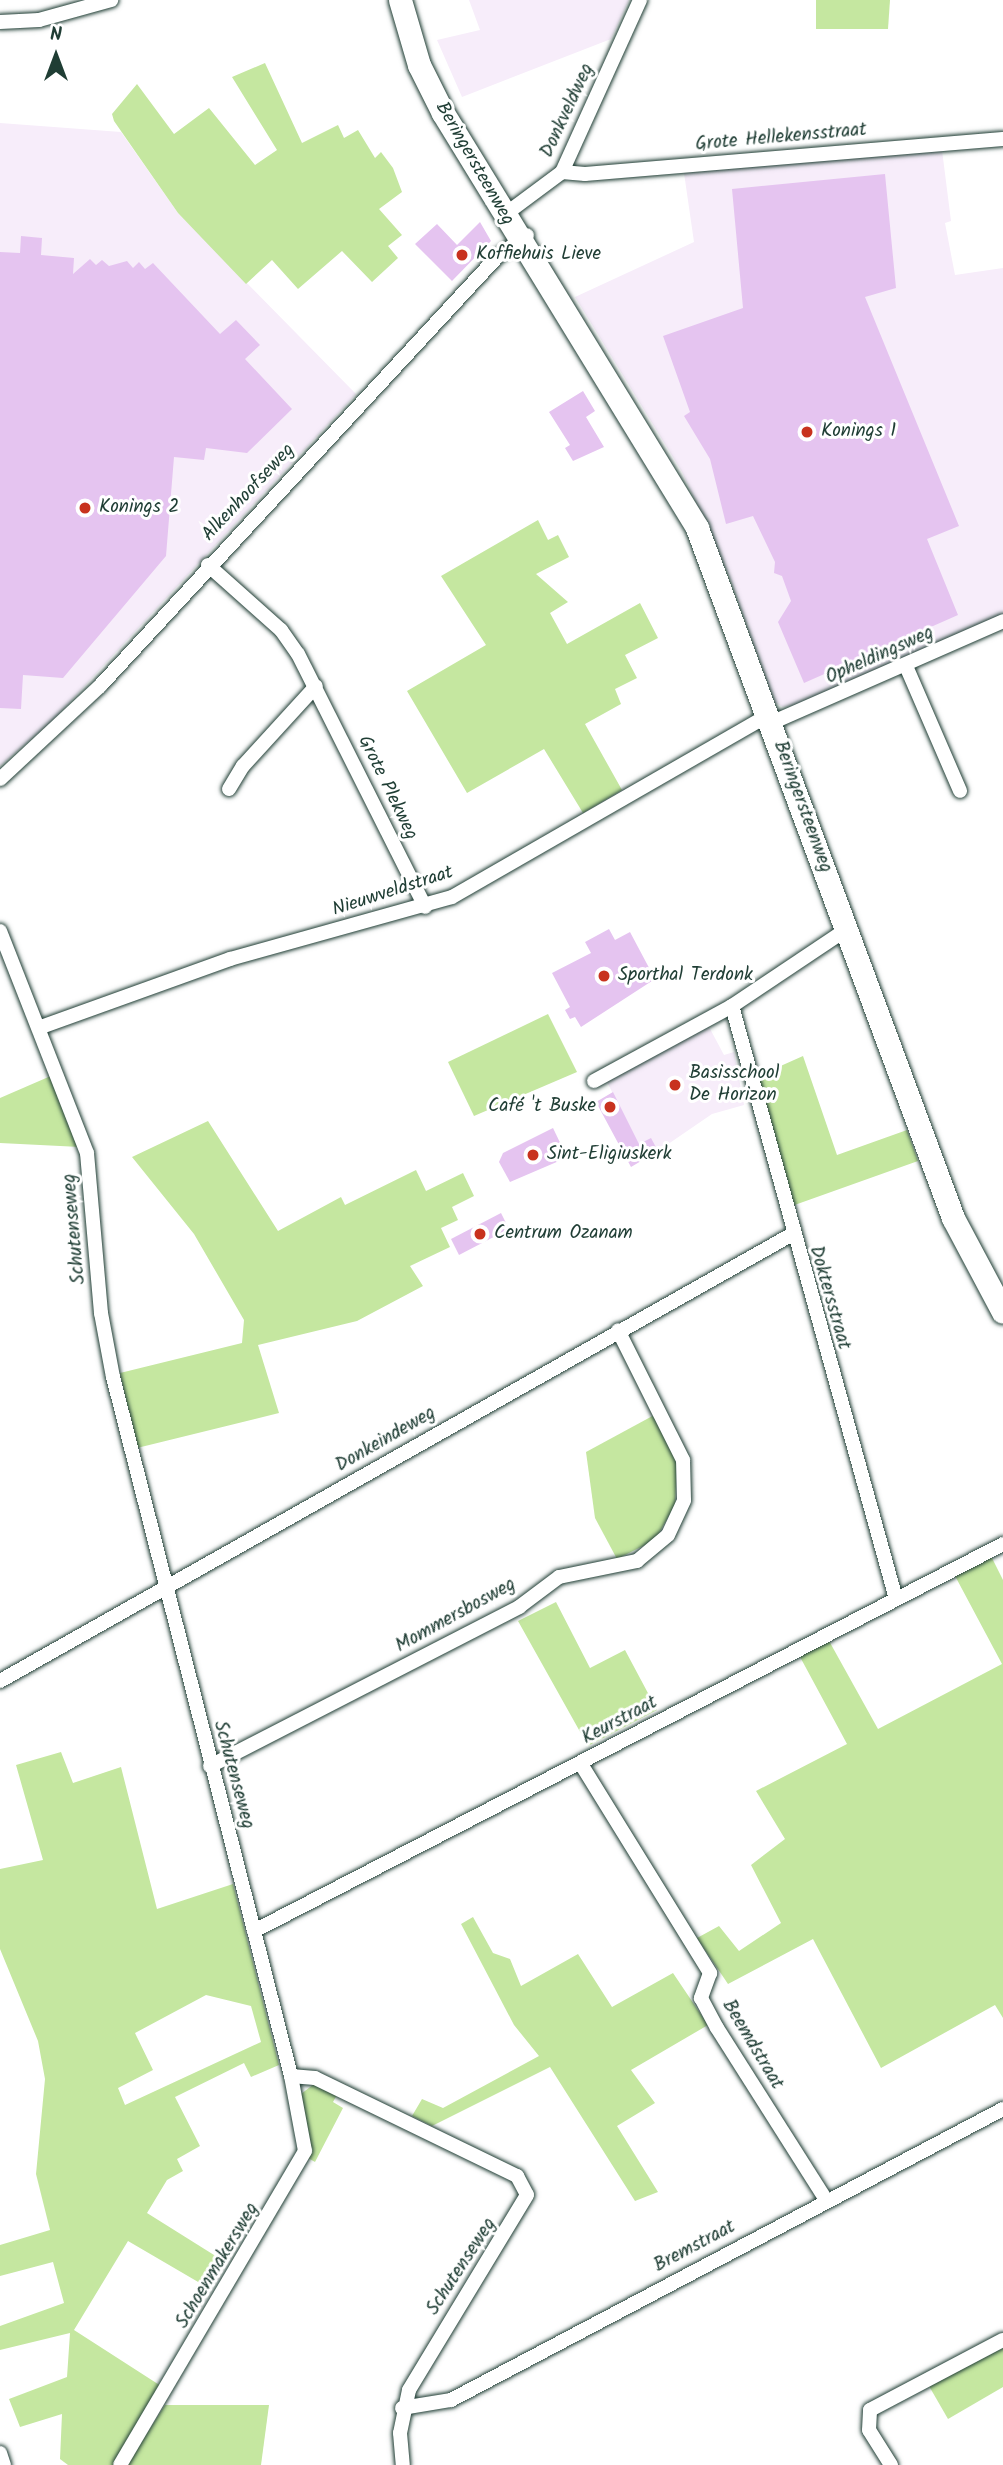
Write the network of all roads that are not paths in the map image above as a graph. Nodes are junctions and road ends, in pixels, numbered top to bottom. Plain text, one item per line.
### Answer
1 (111, 0) edge
2 (400, 0) edge
3 (413, 0) edge
4 (640, 0) edge
5 (0, 22) edge
6 (1003, 139) edge
7 (562, 172) junction
8 (508, 213) junction
9 (523, 237) junction
10 (208, 565) junction
11 (1003, 621) edge
12 (906, 666) junction
13 (316, 686) junction
14 (769, 719) junction
15 (0, 779) edge
16 (229, 789) dead end
17 (960, 791) dead end
18 (425, 907) junction
19 (847, 929) junction
20 (0, 931) edge
21 (732, 1006) junction
22 (41, 1027) junction
23 (594, 1081) dead end
24 (791, 1235) junction
25 (1003, 1312) edge
26 (618, 1330) junction
27 (1003, 1544) edge
28 (165, 1588) junction
29 (896, 1599) junction
30 (0, 1681) edge
31 (581, 1764) junction
32 (210, 1766) junction
33 (254, 1931) junction
34 (291, 2076) junction
35 (1003, 2109) edge
36 (826, 2200) junction
37 (1003, 2340) edge
38 (402, 2408) junction
39 (0, 2453) edge
40 (4, 2465) edge
41 (120, 2465) edge
42 (403, 2465) edge
43 (891, 2465) edge

1 - 5 street
2 - 8 main road, Beringersteenweg
3 - 8 main road, Beringersteenweg
4 - 7 street, Donkveldweg
6 - 7 street, Grote Hellekensstraat
7 - 8 street, Donkveldweg
8 - 9 main road, Beringersteenweg
9 - 10 street, Alkenhoofseweg
9 - 14 main road, Beringersteenweg
10 - 13 street, Grote Plekweg
10 - 15 street, Alkenhoofseweg
11 - 12 street, Opheldingsweg
12 - 14 street, Opheldingsweg
12 - 17 street
13 - 16 street
13 - 18 street, Grote Plekweg
14 - 18 street, Nieuwveldstraat
14 - 19 main road, Beringersteenweg
18 - 22 street, Nieuwveldstraat
19 - 21 street
19 - 25 main road, Beringersteenweg
20 - 22 street, Schutenseweg
21 - 23 street
21 - 24 street, Doktersstraat
22 - 28 street, Schutenseweg
24 - 26 street, Donkeindeweg
24 - 29 street, Doktersstraat
26 - 28 street, Donkeindeweg
26 - 32 street, Mommersbosweg
27 - 29 street, Keurstraat
28 - 30 street, Donkeindeweg
28 - 32 street, Schutenseweg
29 - 31 street, Keurstraat
31 - 33 street, Keurstraat
31 - 36 street, Beemdstraat
32 - 33 street, Schutenseweg
33 - 34 street, Schutenseweg
34 - 38 street, Schutenseweg
34 - 41 street, Schoenmakersweg
35 - 36 street, Bremstraat
36 - 38 street, Bremstraat
37 - 43 street
38 - 42 street
39 - 40 street

